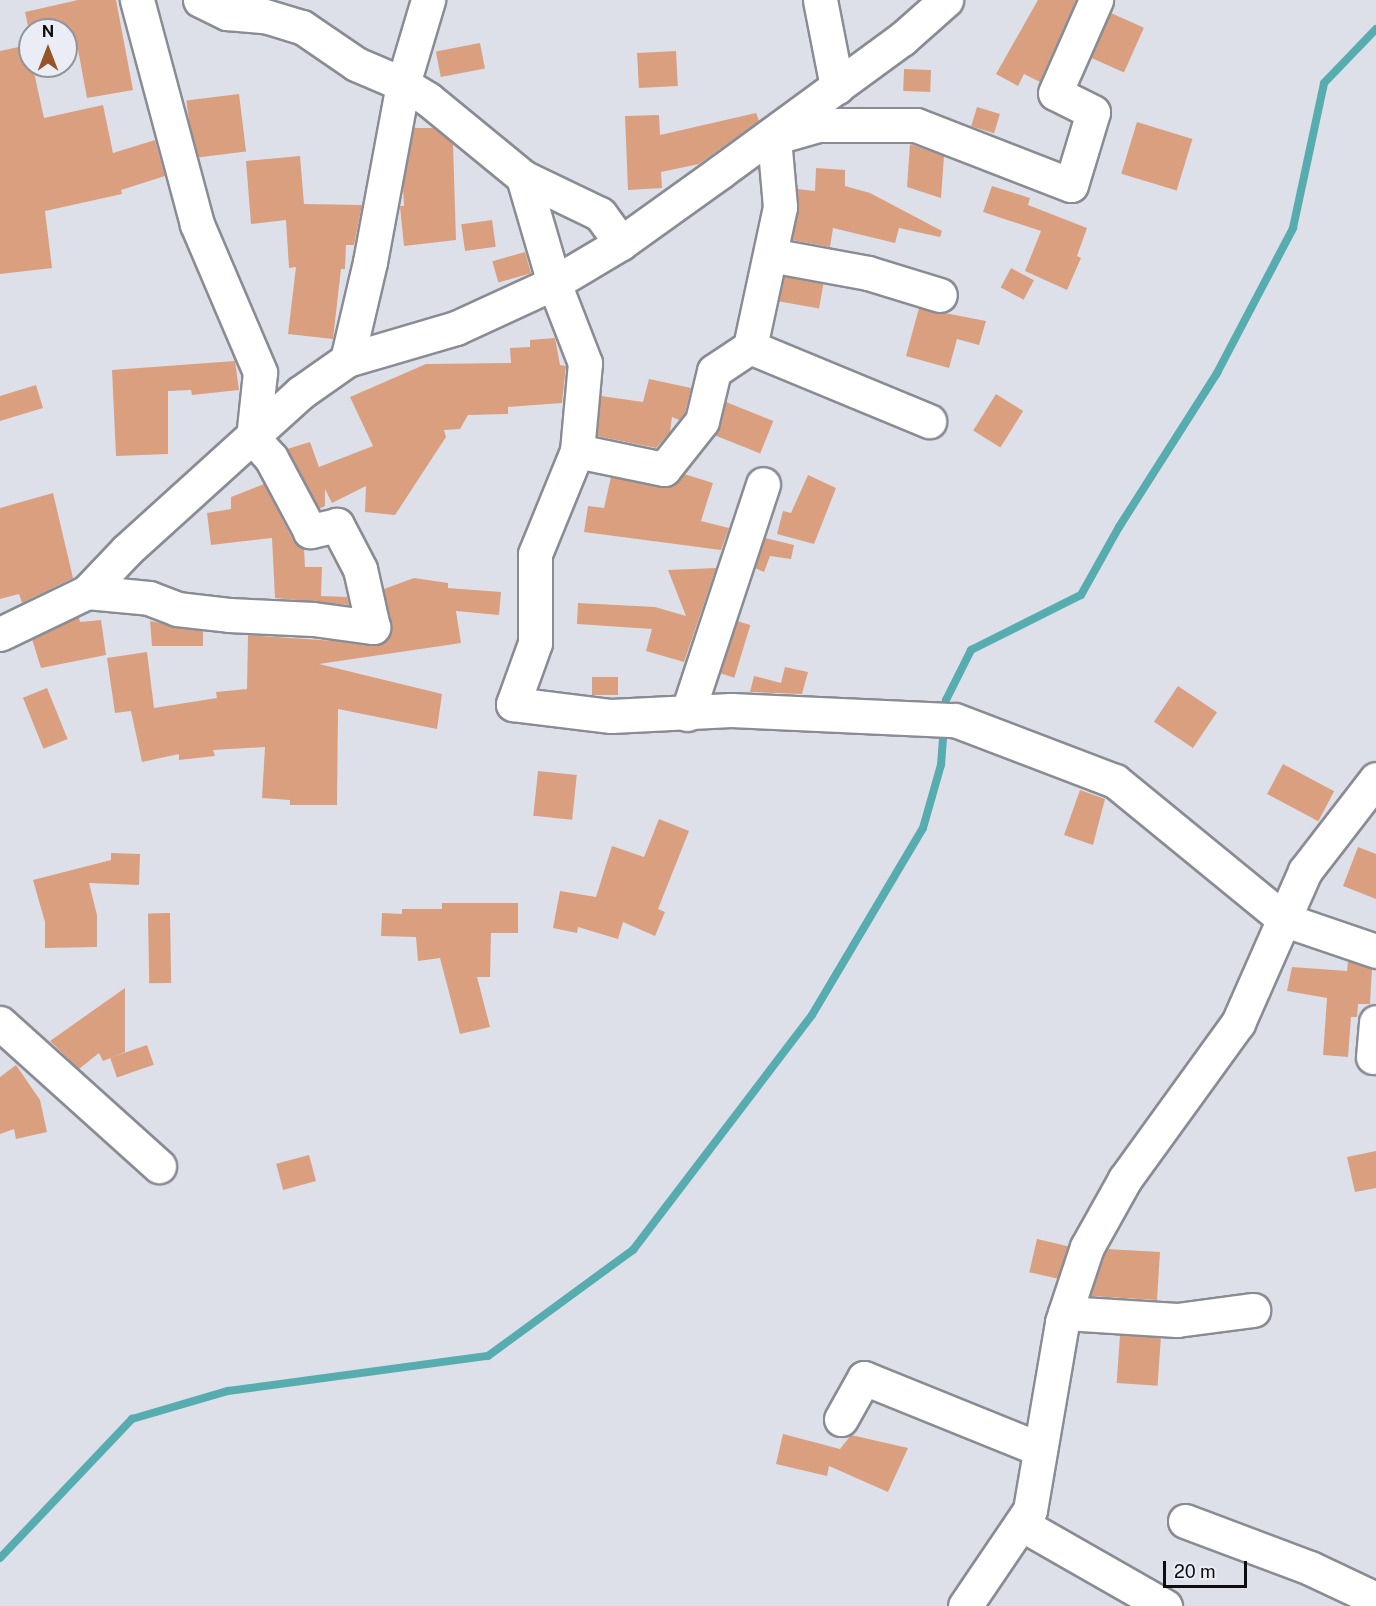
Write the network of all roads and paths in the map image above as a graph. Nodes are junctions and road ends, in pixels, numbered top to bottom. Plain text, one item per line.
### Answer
1 (137, 0) edge
2 (200, 0) edge
3 (428, 0) edge
4 (820, 0) edge
5 (946, 0) edge
6 (1096, 0) edge
7 (403, 84) junction
8 (837, 87) junction
9 (768, 140) junction
10 (523, 177) junction
11 (621, 243) junction
12 (770, 255) junction
13 (554, 283) junction
14 (939, 295) dead end
15 (750, 347) junction
16 (347, 360) junction
17 (929, 422) dead end
18 (253, 438) junction
19 (577, 451) junction
20 (763, 484) dead end
21 (87, 592) junction
22 (0, 634) edge
23 (687, 714) junction
24 (1376, 779) edge
25 (1285, 920) junction
26 (1376, 951) edge
27 (1376, 1022) edge
28 (0, 1023) edge
29 (1373, 1057) dead end
30 (159, 1166) dead end
31 (1253, 1310) dead end
32 (1065, 1313) junction
33 (842, 1419) dead end
34 (1040, 1449) junction
35 (1185, 1521) dead end
36 (1021, 1524) junction
37 (1376, 1599) edge
38 (965, 1606) edge
39 (1165, 1606) edge

1 - 18 street
2 - 7 street
3 - 7 street
4 - 8 street
5 - 8 street
6 - 9 street
7 - 10 street
7 - 16 street
8 - 9 street
9 - 11 street
9 - 12 street
10 - 11 street
10 - 13 street
11 - 13 street
12 - 14 street
12 - 15 street
13 - 16 street
13 - 19 street
15 - 17 street
15 - 19 street
16 - 18 street
18 - 21 street
18 - 21 street
19 - 23 street
20 - 23 street
21 - 22 street
23 - 25 street
24 - 25 street
25 - 26 street
25 - 32 street
27 - 29 street
28 - 30 street
31 - 32 street
32 - 34 street
33 - 34 street
34 - 36 street
35 - 37 street
36 - 38 street
36 - 39 street

